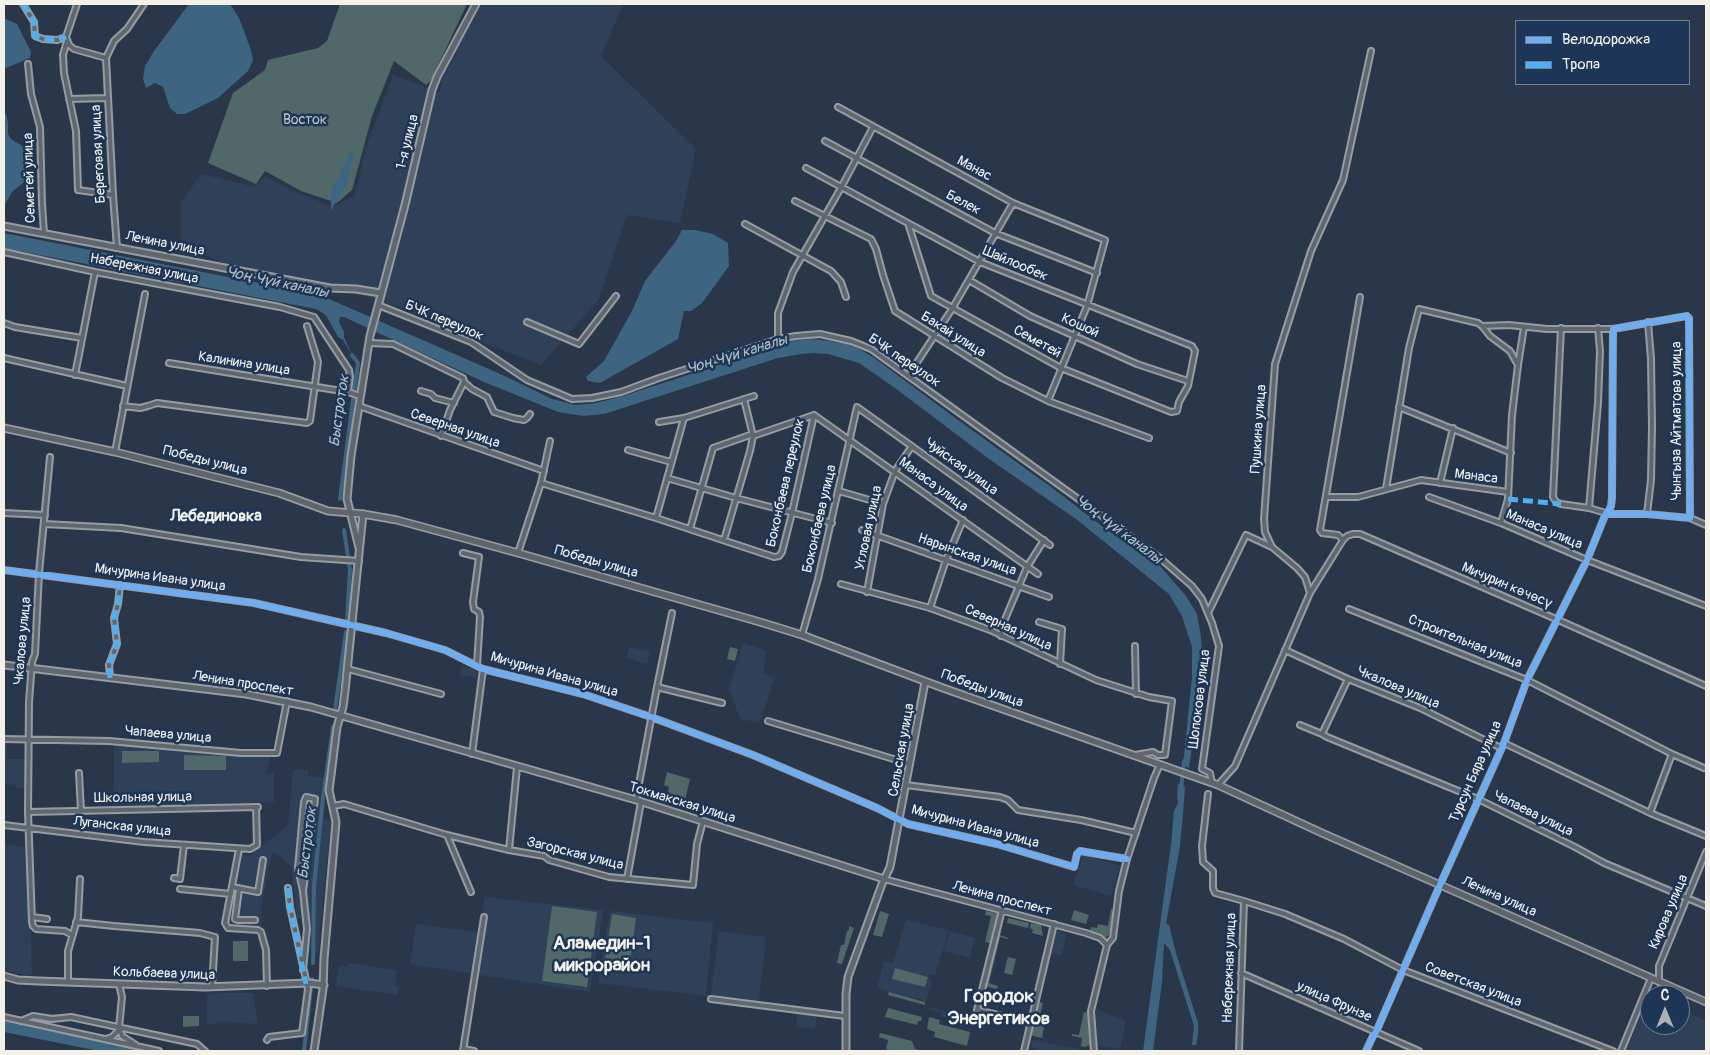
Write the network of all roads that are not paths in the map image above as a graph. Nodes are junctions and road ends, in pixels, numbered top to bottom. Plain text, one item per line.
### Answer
1 (23, 4) edge
2 (77, 4) edge
3 (144, 4) edge
4 (476, 4) edge
5 (67, 39) junction
6 (1371, 51) dead end
7 (106, 58) junction
8 (28, 64) dead end
9 (69, 98) junction
10 (107, 98) junction
11 (838, 107) dead end
12 (873, 127) junction
13 (826, 141) dead end
14 (857, 158) junction
15 (806, 168) dead end
16 (842, 186) junction
17 (113, 195) junction
18 (795, 201) dead end
19 (1013, 202) junction
20 (824, 216) junction
21 (908, 223) junction
22 (744, 224) dead end
23 (4, 226) edge
24 (44, 233) junction
25 (995, 233) junction
26 (117, 248) junction
27 (4, 252) edge
28 (802, 256) junction
29 (980, 262) junction
30 (95, 272) junction
31 (1096, 273) junction
32 (970, 280) junction
33 (381, 293) junction
34 (145, 294) dead end
35 (616, 296) dead end
36 (846, 297) dead end
37 (1360, 297) dead end
38 (378, 305) junction
39 (1087, 306) junction
40 (952, 309) junction
41 (527, 322) dead end
42 (1648, 322) junction
43 (4, 323) edge
44 (307, 326) dead end
45 (1482, 326) junction
46 (1524, 327) junction
47 (1561, 328) junction
48 (1598, 328) junction
49 (1613, 329) junction
50 (1073, 336) junction
51 (935, 337) junction
52 (82, 338) junction
53 (778, 339) junction
54 (369, 342) junction
55 (4, 358) edge
56 (169, 363) dead end
57 (1518, 365) junction
58 (1061, 368) junction
59 (75, 374) junction
60 (908, 376) junction
61 (1188, 381) junction
62 (464, 382) junction
63 (127, 386) junction
64 (316, 387) junction
65 (422, 391) dead end
66 (353, 394) junction
67 (754, 396) dead end
68 (744, 399) junction
69 (1048, 401) junction
70 (454, 403) junction
71 (123, 406) junction
72 (359, 406) junction
73 (857, 406) joint
74 (1399, 406) junction
75 (530, 414) dead end
76 (814, 414) junction
77 (684, 418) junction
78 (659, 422) dead end
79 (4, 428) edge
80 (1454, 428) junction
81 (441, 436) junction
82 (752, 436) junction
83 (1149, 438) dead end
84 (550, 440) dead end
85 (849, 440) junction
86 (912, 446) junction
87 (628, 450) dead end
88 (115, 452) junction
89 (1511, 453) junction
90 (50, 457) dead end
91 (671, 462) junction
92 (1038, 470) joint
93 (544, 471) junction
94 (895, 471) junction
95 (667, 478) junction
96 (541, 483) junction
97 (1440, 483) junction
98 (702, 488) junction
99 (1386, 489) junction
100 (839, 491) junction
101 (1508, 492) junction
102 (1326, 497) junction
103 (1429, 497) dead end
104 (736, 498) junction
105 (883, 504) junction
106 (1589, 508) junction
107 (4, 513) edge
108 (350, 513) junction
109 (792, 513) junction
110 (1607, 513) junction
111 (363, 514) junction
112 (1647, 514) junction
113 (45, 515) junction
114 (656, 518) junction
115 (1690, 518) junction
116 (963, 520) junction
117 (832, 523) junction
118 (1501, 523) junction
119 (44, 524) junction
120 (1706, 525) edge
121 (690, 529) junction
122 (862, 530) dead end
123 (878, 535) junction
124 (724, 540) junction
125 (1044, 540) junction
126 (1343, 540) junction
127 (1050, 545) dead end
128 (358, 548) junction
129 (1272, 548) junction
130 (463, 553) dead end
131 (518, 553) junction
132 (946, 560) junction
133 (1587, 560) junction
134 (359, 561) junction
135 (1027, 567) junction
136 (4, 570) edge
137 (40, 573) junction
138 (1038, 574) dead end
139 (841, 584) dead end
140 (120, 585) junction
141 (1019, 585) junction
142 (867, 592) junction
143 (1310, 593) junction
144 (1048, 597) dead end
145 (1706, 606) edge
146 (930, 608) junction
147 (1349, 609) dead end
148 (1208, 613) junction
149 (672, 614) dead end
150 (1556, 619) junction
151 (1039, 622) dead end
152 (352, 626) junction
153 (802, 636) junction
154 (1001, 636) junction
155 (1136, 646) dead end
156 (1285, 650) junction
157 (4, 664) edge
158 (1060, 664) junction
159 (478, 665) junction
160 (32, 668) junction
161 (348, 669) junction
162 (483, 669) junction
163 (110, 678) junction
164 (1348, 679) junction
165 (1527, 680) junction
166 (925, 682) junction
167 (1706, 686) edge
168 (656, 687) junction
169 (441, 694) dead end
170 (1136, 694) junction
171 (286, 701) junction
172 (722, 703) dead end
173 (340, 716) junction
174 (651, 717) junction
175 (768, 721) dead end
176 (1300, 725) dead end
177 (1322, 734) junction
178 (4, 738) edge
179 (28, 740) junction
180 (1504, 743) junction
181 (1501, 748) junction
182 (472, 752) junction
183 (1672, 754) junction
184 (1133, 755) junction
185 (910, 764) junction
186 (1160, 764) junction
187 (517, 767) junction
188 (1704, 768) dead end
189 (80, 773) dead end
190 (1200, 778) joint
191 (1215, 784) junction
192 (906, 785) junction
193 (1208, 794) dead end
194 (1478, 799) junction
195 (638, 801) junction
196 (333, 806) junction
197 (81, 811) junction
198 (28, 812) junction
199 (1650, 813) junction
200 (900, 820) junction
201 (703, 821) junction
202 (4, 825) edge
203 (29, 828) junction
204 (1136, 833) junction
205 (447, 835) junction
206 (1706, 836) edge
207 (184, 845) junction
208 (239, 849) junction
209 (508, 850) junction
210 (1706, 852) edge
211 (1128, 859) junction
212 (263, 860) dead end
213 (174, 878) dead end
214 (80, 879) dead end
215 (627, 879) junction
216 (884, 879) junction
217 (1440, 885) junction
218 (232, 887) junction
219 (288, 888) dead end
220 (180, 889) dead end
221 (239, 889) junction
222 (303, 892) junction
223 (471, 892) dead end
224 (231, 894) junction
225 (1687, 898) junction
226 (1244, 901) junction
227 (1706, 906) edge
228 (1002, 910) junction
229 (32, 917) junction
230 (484, 917) dead end
231 (47, 919) dead end
232 (255, 920) dead end
233 (76, 922) junction
234 (1054, 924) junction
235 (72, 935) junction
236 (1108, 943) junction
237 (302, 970) junction
238 (1403, 970) junction
239 (1240, 973) junction
240 (4, 976) edge
241 (1651, 978) junction
242 (68, 982) junction
243 (1659, 982) junction
244 (119, 984) junction
245 (308, 984) junction
246 (324, 985) junction
247 (267, 986) junction
248 (212, 987) junction
249 (711, 999) dead end
250 (1706, 1002) edge
251 (4, 1016) edge
252 (845, 1016) junction
253 (21, 1021) junction
254 (1031, 1023) junction
255 (119, 1028) junction
256 (1376, 1032) junction
257 (105, 1040) junction
258 (267, 1040) dead end
259 (140, 1047) junction
260 (464, 1050) edge
261 (160, 1051) edge
262 (205, 1051) edge
263 (314, 1051) edge
264 (474, 1051) edge
265 (846, 1051) edge
266 (1024, 1051) edge
267 (1094, 1051) edge
268 (1239, 1051) edge
269 (1366, 1051) edge
270 (1419, 1051) edge
271 (1613, 1051) edge
272 (1621, 1051) edge

1 - 5 street
2 - 5 street
3 - 7 street
4 - 33 main road, 1-я улица
5 - 7 street
5 - 9 street
6 - 129 street, Пушкина улица
7 - 10 street, Береговая улица
8 - 24 street, Семетей улица
9 - 10 street
9 - 17 street
10 - 17 street, Береговая улица
11 - 12 street, Манас
12 - 14 street
12 - 19 street, Манас
13 - 14 street, Белек
14 - 16 street
14 - 25 street, Белек
15 - 16 street, Шайлообек
16 - 20 street
16 - 21 street, Шайлообек
17 - 26 street, Береговая улица
18 - 20 street, Бакай улица
19 - 25 street
19 - 31 street, Манас
20 - 28 street
20 - 51 street, Бакай улица
21 - 29 street, Шайлообек
21 - 40 street, Семетей
22 - 28 street
23 - 24 main road, Ленина улица
24 - 26 main road, Ленина улица
25 - 29 street
25 - 31 street, Белек
26 - 33 main road, Ленина улица
27 - 30 street, Набережная улица
28 - 36 street
28 - 53 street
29 - 32 street
29 - 39 street, Шайлообек
30 - 52 street
30 - 66 street, Набережная улица
31 - 39 street
32 - 40 street
32 - 50 street, Кошой
33 - 38 main road, 1-я улица
34 - 63 street
35 - 41 street
37 - 102 street
38 - 53 street, БЧК переулок
38 - 54 main road, 1-я улица
39 - 50 street
39 - 61 street, Шайлообек
40 - 51 street
40 - 58 street, Семетей
42 - 49 street, Чынгыза Айтматова улица
42 - 112 street
42 - 115 street, Чынгыза Айтматова улица
43 - 52 street
44 - 64 street
45 - 46 street, Чынгыза Айтматова улица
45 - 57 street
45 - 74 street
46 - 47 street, Чынгыза Айтматова улица
46 - 57 street
47 - 48 street, Чынгыза Айтматова улица
47 - 106 street, Чынгыза Айтматова улица
48 - 49 street, Чынгыза Айтматова улица
48 - 106 street
49 - 110 street, Турсун Бяра улица
50 - 58 street
50 - 61 street, Кошой
51 - 60 street
51 - 69 street, Бакай улица
52 - 59 street
53 - 60 street, БЧК переулок
54 - 62 street
54 - 66 main road
55 - 59 street
56 - 64 street, Калинина улица
57 - 89 street
58 - 61 street, Семетей
58 - 69 street
59 - 63 street
60 - 92 street, БЧК переулок
62 - 70 street
62 - 75 street
63 - 71 street
64 - 66 street, Калинина улица
64 - 71 street
65 - 70 street
66 - 72 main road
67 - 68 street
68 - 77 street
68 - 82 street
69 - 83 street, Бакай улица
70 - 81 street
71 - 88 street
72 - 81 street, Северная улица
72 - 108 main road
73 - 85 street, Боконбаева улица
73 - 86 street, Чуйская улица
74 - 80 street
74 - 99 street
76 - 82 street
76 - 85 street, Манаса улица
76 - 109 street, Боконбаева переулок
77 - 78 street
77 - 91 street
79 - 88 main road, Победы улица
80 - 89 street
80 - 97 street, Манаса
81 - 93 street, Северная улица
82 - 98 street
82 - 104 street
84 - 93 street
85 - 94 street, Манаса улица
85 - 100 street, Боконбаева улица
86 - 94 street, Угловая улица
86 - 125 street, Чуйская улица
87 - 91 street
88 - 108 main road, Победы улица
89 - 101 street
90 - 113 street, Чкалова улица
91 - 95 street
92 - 148 street, Шопокова улица
93 - 96 street
94 - 105 street, Угловая улица
94 - 116 street, Манаса улица
95 - 98 street
95 - 114 street
96 - 114 street
96 - 131 street
97 - 99 street, Манаса
97 - 101 street, Манаса
98 - 104 street
98 - 121 street
99 - 102 street, Манаса
100 - 105 street
100 - 117 street, Боконбаева улица
101 - 118 street, Манаса
102 - 126 street
103 - 118 street, Манаса улица
104 - 109 street
104 - 124 street
105 - 123 street, Угловая улица
106 - 110 street, Чынгыза Айтматова улица
107 - 113 street
108 - 111 main road, Победы улица
108 - 128 main road
109 - 117 street
109 - 124 street, Боконбаева переулок
110 - 112 street, Чынгыза Айтматова улица
110 - 133 street, Турсун Бяра улица
111 - 128 main road
111 - 131 main road, Победы улица
112 - 115 street, Чынгыза Айтматова улица
113 - 119 street, Чкалова улица
114 - 121 street
115 - 120 street
116 - 132 street
116 - 135 street, Манаса улица
117 - 153 street, Боконбаева улица
118 - 133 street, Манаса улица
119 - 134 street
119 - 137 street, Чкалова улица
121 - 124 street
122 - 123 street, Нарынская улица
123 - 132 street, Нарынская улица
123 - 142 street, Угловая улица
125 - 127 street, Чуйская улица
125 - 135 street
126 - 143 street
126 - 150 street, Мичурин көчөсү
128 - 134 main road
129 - 143 street
129 - 148 street
130 - 159 street
131 - 153 main road, Победы улица
132 - 141 street, Нарынская улица
132 - 146 street
133 - 145 street, Манаса улица
133 - 150 street, Турсун Бяра улица
134 - 152 main road
135 - 138 street, Манаса улица
135 - 141 street
136 - 137 street, Мичурина Ивана улица
137 - 140 street, Мичурина Ивана улица
137 - 160 street, Чкалова улица
139 - 142 street, Северная улица
140 - 152 street, Мичурина Ивана улица
140 - 163 street
141 - 144 street, Нарынская улица
141 - 154 street
142 - 146 street, Северная улица
143 - 156 street
146 - 154 street, Северная улица
147 - 165 street, Строительная улица
148 - 191 street, Шопокова улица
149 - 168 street
150 - 165 street, Турсун Бяра улица
150 - 167 street, Мичурин көчөсү
151 - 158 street
152 - 159 street, Мичурина Ивана улица
152 - 161 main road
153 - 166 main road, Победы улица
154 - 158 street, Северная улица
155 - 170 street
156 - 164 street, Чкалова улица
156 - 191 street
157 - 160 main road, Ленина проспект
158 - 170 street, Северная улица
159 - 162 street, Мичурина Ивана улица
160 - 163 main road, Ленина проспект
160 - 179 street, Чкалова улица
161 - 169 street
161 - 173 main road
162 - 174 street, Мичурина Ивана улица
162 - 182 street
163 - 171 main road, Ленина проспект
164 - 177 street
164 - 181 street, Чкалова улица
165 - 180 street, Турсун Бяра улица
165 - 183 street, Строительная улица
166 - 184 main road, Победы улица
166 - 185 main road, Сельская улица
168 - 172 street
168 - 174 street
170 - 184 street, Северная улица
171 - 173 main road, Ленина проспект
171 - 179 street, Чапаева улица
173 - 182 main road, Ленина проспект
173 - 196 main road
174 - 195 street
174 - 200 street, Мичурина Ивана улица
175 - 185 street
176 - 177 street, Чапаева улица
177 - 194 street, Чапаева улица
178 - 179 street, Чапаева улица
179 - 198 street, Чкалова улица
180 - 181 street, Турсун Бяра улица
180 - 199 street
181 - 194 street, Турсун Бяра улица
182 - 187 main road, Токмакская улица
183 - 188 street, Строительная улица
183 - 199 street
184 - 186 main road, Победы улица
185 - 192 main road, Сельская улица
186 - 190 main road, Победы улица
186 - 204 street
187 - 195 main road, Токмакская улица
187 - 209 street
189 - 197 street
190 - 191 main road, Ленина улица
191 - 217 main road, Ленина улица
192 - 200 main road, Сельская улица
192 - 204 street
193 - 226 street, Набережная улица
194 - 217 street, Турсун Бяра улица
194 - 225 street, Чапаева улица
195 - 201 main road, Токмакская улица
195 - 215 street
196 - 205 street, Загорская улица
196 - 246 main road
197 - 198 street, Школьная улица
197 - 208 street, Школьная улица
198 - 203 street, Чкалова улица
199 - 206 street
200 - 211 street, Мичурина Ивана улица
200 - 216 main road, Сельская улица
201 - 215 street, Загорская улица
201 - 216 main road, Токмакская улица
202 - 203 street, Луганская улица
203 - 207 street, Луганская улица
203 - 229 street, Чкалова улица
204 - 211 street
205 - 209 street, Загорская улица
205 - 223 street
207 - 208 street, Луганская улица
207 - 213 street
208 - 218 street
209 - 215 street, Загорская улица
210 - 225 street, Кирова улица
211 - 236 street
212 - 221 street
214 - 233 street
216 - 228 street, Ленина проспект
216 - 252 main road, Сельская улица
217 - 238 street, Турсун Бяра улица
217 - 241 main road, Ленина улица
218 - 221 street
218 - 224 street
219 - 237 street
220 - 224 street
221 - 232 street
222 - 222 street
222 - 237 street
224 - 247 street
225 - 227 street, Чапаева улица
225 - 243 street, Кирова улица
226 - 238 street, Советская улица
226 - 239 street, Набережная улица
228 - 234 street, Ленина проспект
228 - 254 street
229 - 231 street
229 - 235 street
230 - 260 street
233 - 235 street
233 - 248 street
234 - 236 street, Ленина проспект
234 - 254 street
235 - 242 street
236 - 267 street
237 - 245 street
238 - 256 street, Турсун Бяра улица
238 - 271 street, Советская улица
239 - 256 street, улица Фрунзе
239 - 268 street, Набережная улица
240 - 242 main road, Кольбаева улица
241 - 243 main road, Ленина улица
241 - 272 street
242 - 244 main road, Кольбаева улица
243 - 250 main road, Ленина улица
244 - 248 main road, Кольбаева улица
244 - 255 street
245 - 246 main road, Кольбаева улица
245 - 247 main road, Кольбаева улица
245 - 258 street
246 - 263 main road
247 - 248 main road, Кольбаева улица
249 - 252 street
251 - 253 street
252 - 265 main road, Сельская улица
253 - 255 street
253 - 257 street
254 - 266 street
255 - 257 street
255 - 259 street
255 - 262 street
256 - 269 street, Турсун Бяра улица
256 - 270 street, улица Фрунзе
257 - 259 street
259 - 261 street
260 - 264 street

